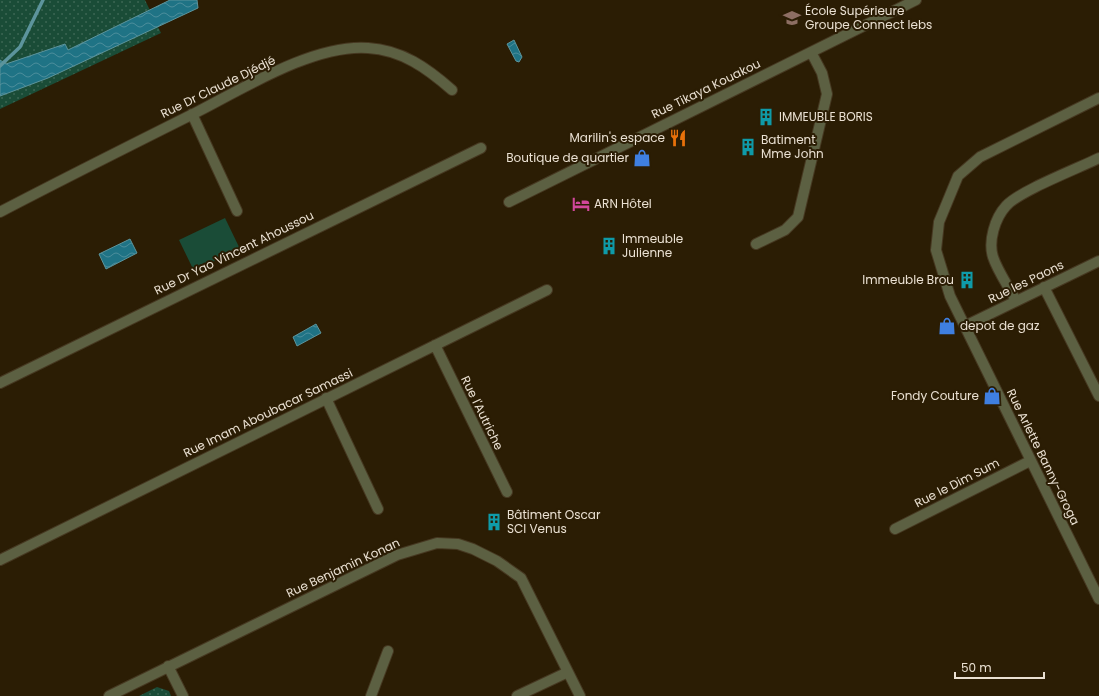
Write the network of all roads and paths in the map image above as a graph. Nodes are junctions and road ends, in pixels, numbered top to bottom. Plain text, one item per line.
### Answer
1 (916, 0) edge
2 (811, 52) junction
3 (452, 90) dead end
4 (1099, 98) edge
5 (192, 114) junction
6 (481, 148) dead end
7 (1099, 158) edge
8 (509, 202) dead end
9 (237, 210) dead end
10 (0, 212) edge
11 (756, 244) dead end
12 (1099, 261) edge
13 (1044, 287) junction
14 (547, 290) dead end
15 (1016, 301) junction
16 (965, 326) junction
17 (435, 345) junction
18 (0, 382) edge
19 (1099, 396) edge
20 (326, 398) junction
21 (1030, 461) junction
22 (507, 492) dead end
23 (378, 509) dead end
24 (896, 528) dead end
25 (0, 560) edge
26 (1099, 599) edge
27 (388, 651) dead end
28 (168, 666) junction
29 (568, 672) junction
30 (109, 696) edge
31 (183, 696) edge
32 (371, 696) edge
33 (516, 696) edge
34 (580, 696) edge

1 - 2 street, Rue Tikaya Kouakou
2 - 8 street, Rue Tikaya Kouakou
2 - 11 street
3 - 5 street, Rue Dr Claude Djédjé
4 - 16 street, Rue Arlette Banny-Groga
5 - 9 street
5 - 10 street, Rue Dr Claude Djédjé
6 - 18 street, Rue Dr Yao Vincent Ahoussou
7 - 15 street
12 - 13 street, Rue les Paons
13 - 15 street, Rue les Paons
13 - 19 street
14 - 17 street, Rue Imam Aboubacar Samassi
15 - 16 street, Rue les Paons
16 - 21 street, Rue Arlette Banny-Groga
17 - 20 street, Rue Imam Aboubacar Samassi
17 - 22 street, Rue l'Autriche
20 - 23 street
20 - 25 street, Rue Imam Aboubacar Samassi
21 - 24 street, Rue le Dim Sum
21 - 26 street, Rue Arlette Banny-Groga
27 - 32 street
28 - 29 street, Rue Benjamin Konan
28 - 30 street, Rue Benjamin Konan
28 - 31 street
29 - 33 street
29 - 34 street, Rue Benjamin Konan

